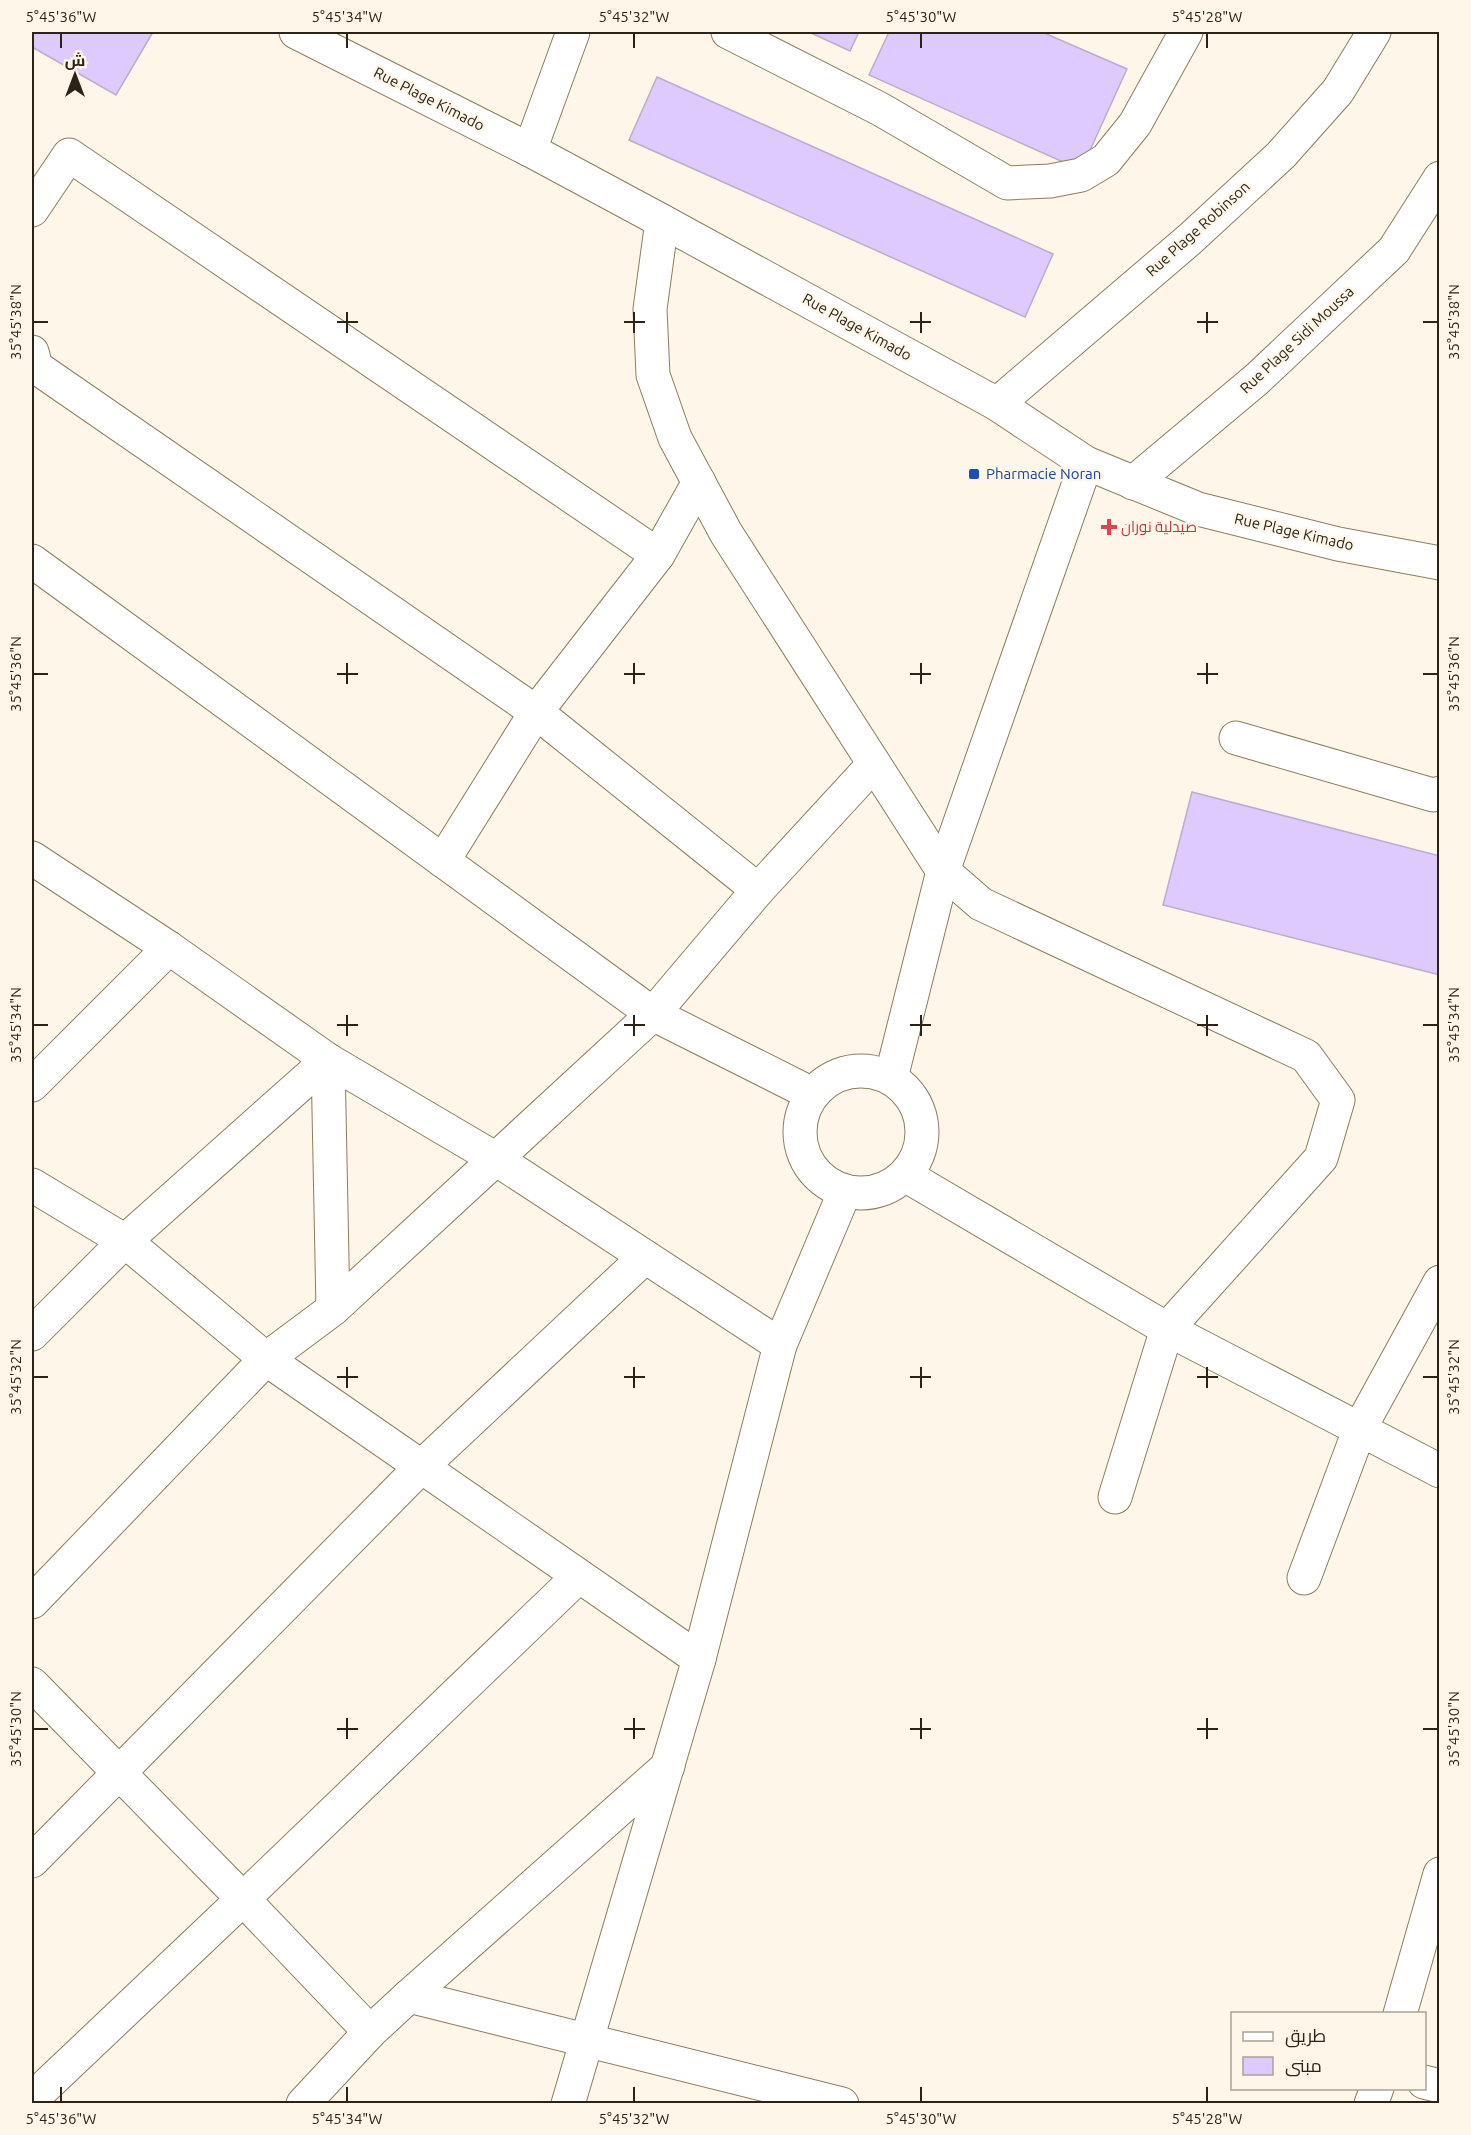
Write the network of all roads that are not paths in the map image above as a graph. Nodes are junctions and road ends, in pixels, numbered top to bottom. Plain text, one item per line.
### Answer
1 (296, 32) edge
2 (573, 32) edge
3 (728, 32) edge
4 (1186, 32) edge
5 (1374, 32) edge
6 (530, 150) junction
7 (1440, 178) edge
8 (32, 210) edge
9 (662, 220) junction
10 (32, 352) edge
11 (997, 404) junction
12 (1086, 463) junction
13 (699, 482) junction
14 (1133, 483) junction
15 (658, 555) junction
16 (32, 561) edge
17 (1440, 563) edge
18 (536, 712) junction
19 (1236, 738) dead end
20 (874, 764) junction
21 (1440, 793) edge
22 (32, 858) edge
23 (442, 861) junction
24 (943, 871) junction
25 (758, 890) junction
26 (169, 948) junction
27 (652, 1014) junction
28 (327, 1060) junction
29 (891, 1078) junction
30 (32, 1085) edge
31 (812, 1094) junction
32 (496, 1159) junction
33 (905, 1175) junction
34 (32, 1185) edge
35 (845, 1191) junction
36 (125, 1241) junction
37 (645, 1257) junction
38 (1440, 1282) edge
39 (333, 1309) junction
40 (1167, 1329) junction
41 (32, 1334) edge
42 (780, 1345) junction
43 (266, 1359) junction
44 (1360, 1428) junction
45 (421, 1467) junction
46 (1440, 1471) edge
47 (1115, 1497) dead end
48 (579, 1576) junction
49 (1304, 1578) dead end
50 (32, 1602) edge
51 (699, 1659) junction
52 (32, 1684) edge
53 (668, 1766) junction
54 (119, 1773) junction
55 (32, 1861) edge
56 (1438, 1888) edge
57 (243, 1899) junction
58 (408, 1996) junction
59 (1400, 2012) edge
60 (370, 2032) junction
61 (586, 2040) junction
62 (32, 2099) edge
63 (303, 2103) edge
64 (568, 2103) edge
65 (842, 2103) edge

1 - 6 street, Rue Plage Kimado
2 - 6 street
3 - 4 street
5 - 11 street, Rue Plage Robinson
6 - 9 street, Rue Plage Kimado
7 - 14 street, Rue Plage Sidi Moussa
8 - 15 street
9 - 11 street, Rue Plage Kimado
9 - 13 street
10 - 18 street
11 - 12 street, Rue Plage Kimado
12 - 14 street, Rue Plage Kimado
12 - 24 street
13 - 15 street
13 - 20 street
14 - 17 street, Rue Plage Kimado
15 - 18 street
16 - 23 street
18 - 23 street
18 - 25 street
19 - 21 street
20 - 24 street
20 - 25 street
22 - 26 street
23 - 27 street
24 - 29 street
24 - 40 street
25 - 27 street
26 - 28 street
26 - 30 street
27 - 31 street
27 - 32 street
28 - 32 street
28 - 36 street
28 - 39 street
29 - 31 street
29 - 33 street
31 - 35 street
32 - 37 street
32 - 39 street
33 - 35 street
33 - 40 street
34 - 36 street
35 - 42 street
36 - 41 street
36 - 43 street
37 - 42 street
37 - 45 street
38 - 44 street
39 - 43 street
40 - 44 street
40 - 47 street
42 - 51 street
43 - 45 street
43 - 50 street
44 - 46 street
44 - 49 street
45 - 48 street
45 - 54 street
48 - 51 street
48 - 57 street
51 - 53 street
52 - 54 street
53 - 58 street
53 - 61 street
54 - 55 street
54 - 57 street
56 - 59 street
57 - 60 street
57 - 62 street
58 - 60 street
58 - 61 street
60 - 63 street
61 - 64 street
61 - 65 street

